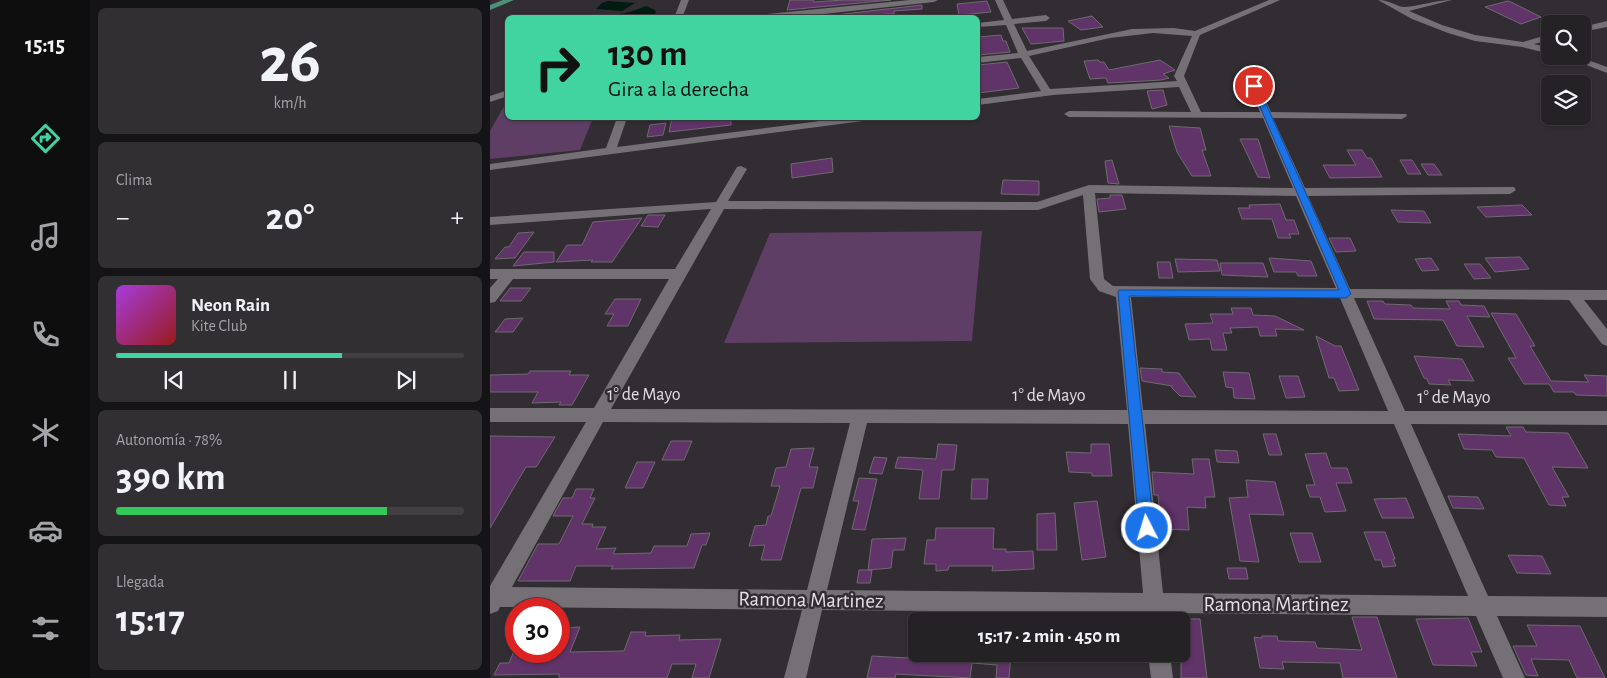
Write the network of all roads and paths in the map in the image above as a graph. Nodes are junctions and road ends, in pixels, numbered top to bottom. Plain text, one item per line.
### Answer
1 (510, 0) edge
2 (685, 0) edge
3 (934, 0) edge
4 (999, 0) edge
5 (1276, 0) edge
6 (1382, 0) edge
7 (1448, 0) edge
8 (490, 8) edge
9 (1401, 10) junction
10 (817, 14) edge
11 (679, 15) edge
12 (802, 15) edge
13 (1046, 18) dead end
14 (1008, 22) junction
15 (1607, 24) edge
16 (980, 26) edge
17 (1591, 28) edge
18 (1196, 34) junction
19 (1541, 39) edge
20 (1526, 43) junction
21 (1541, 47) edge
22 (1024, 54) junction
23 (980, 60) edge
24 (1591, 65) edge
25 (1607, 70) edge
26 (1182, 84) junction
27 (1254, 86) dead end
28 (1047, 93) junction
29 (505, 94) edge
30 (490, 99) edge
31 (980, 102) edge
32 (1069, 114) dead end
33 (1197, 114) junction
34 (1267, 115) junction
35 (1402, 116) dead end
36 (621, 120) edge
37 (831, 120) edge
38 (815, 121) edge
39 (610, 152) junction
40 (490, 168) edge
41 (741, 169) dead end
42 (1089, 189) junction
43 (1510, 190) dead end
44 (1301, 192) junction
45 (721, 204) junction
46 (490, 221) edge
47 (490, 274) edge
48 (508, 274) junction
49 (679, 274) junction
50 (1123, 292) junction
51 (1346, 294) junction
52 (1573, 294) junction
53 (1607, 295) edge
54 (490, 298) edge
55 (1607, 340) edge
56 (490, 415) edge
57 (598, 415) junction
58 (860, 416) junction
59 (1136, 417) junction
60 (1400, 418) junction
61 (1607, 418) edge
62 (491, 600) edge
63 (813, 600) junction
64 (1482, 606) junction
65 (1607, 607) edge
66 (1155, 612) edge
67 (1160, 662) edge
68 (795, 678) edge
69 (1162, 678) edge
70 (1514, 678) edge

1 - 8 main road
2 - 11 street
3 - 10 street
4 - 14 street
5 - 18 street
6 - 9 street
7 - 9 street
9 - 20 street
10 - 12 street
13 - 14 street
14 - 16 street
14 - 22 street
15 - 17 street
18 - 22 street
18 - 26 street
19 - 20 street
20 - 21 street
22 - 23 street
22 - 28 street
24 - 25 street
26 - 28 street
26 - 33 street
27 - 34 street
28 - 31 street
29 - 30 street
32 - 33 street
33 - 34 street
34 - 35 street
34 - 44 street
36 - 39 street
37 - 38 street
38 - 39 street
39 - 40 street
41 - 45 street
42 - 44 street
42 - 45 street
42 - 50 street
43 - 44 street
44 - 51 street
45 - 46 street
45 - 49 street
47 - 48 street
48 - 49 street
48 - 54 street
49 - 57 street
50 - 51 street
50 - 59 street
51 - 52 street
51 - 60 street
52 - 53 street
52 - 55 street
56 - 57 street, 1° de Mayo
57 - 58 street, 1° de Mayo
57 - 62 street
58 - 59 street, 1° de Mayo
58 - 63 street
59 - 60 street, 1° de Mayo
59 - 66 street
60 - 61 street, 1° de Mayo
60 - 64 street
62 - 63 street, Ramona Martinez
63 - 66 street, Ramona Martinez
63 - 68 street
64 - 65 street, Ramona Martinez
64 - 66 street, Ramona Martinez
64 - 70 street
67 - 69 street

